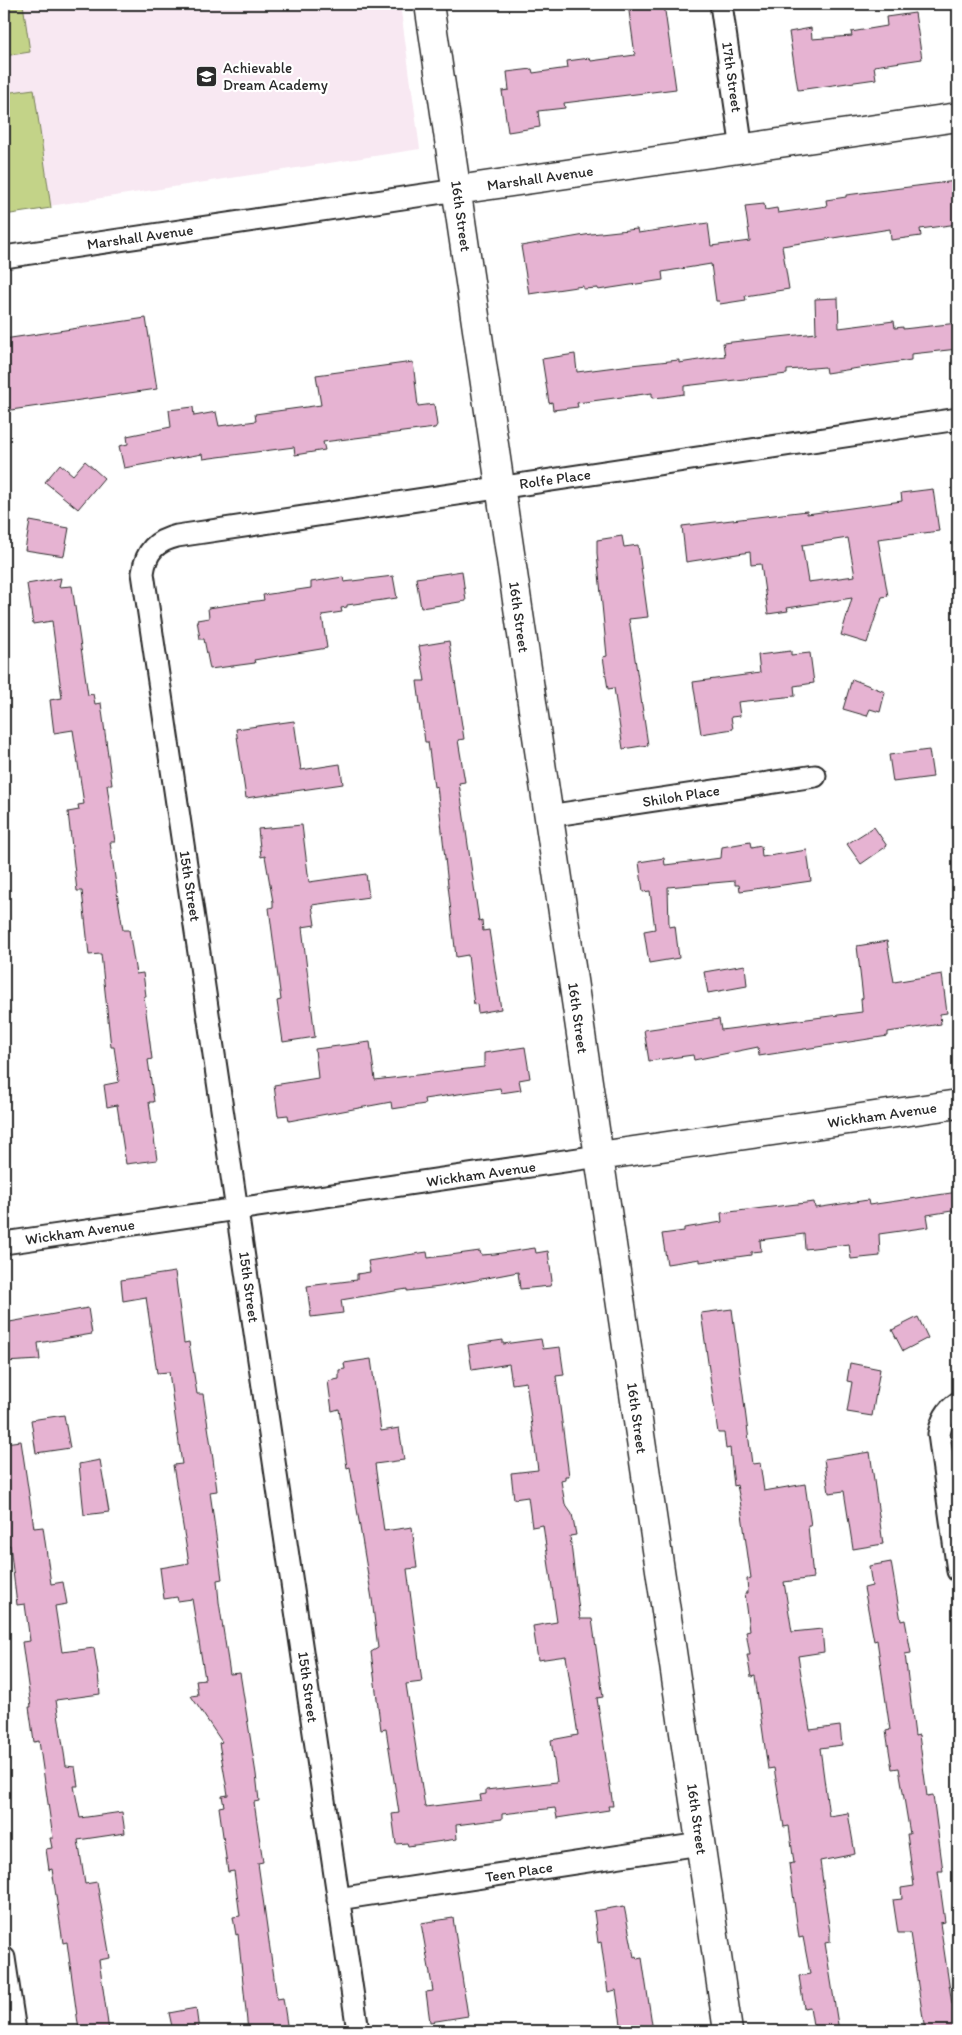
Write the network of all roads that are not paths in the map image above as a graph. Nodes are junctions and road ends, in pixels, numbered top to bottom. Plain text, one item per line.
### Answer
1 (429, 4) edge
2 (721, 4) edge
3 (958, 117) edge
4 (742, 150) junction
5 (457, 190) junction
6 (4, 257) edge
7 (958, 419) edge
8 (500, 487) junction
9 (154, 545) joint
10 (815, 776) dead end
11 (548, 816) junction
12 (958, 1104) edge
13 (599, 1156) junction
14 (238, 1209) junction
15 (4, 1243) edge
16 (958, 1403) edge
17 (958, 1572) edge
18 (700, 1844) junction
19 (338, 1900) junction
20 (4, 1958) edge
21 (15, 2031) edge
22 (358, 2031) edge
23 (728, 2031) edge

1 - 5 main road, 16th Street
2 - 4 street, 17th Street
3 - 4 main road, Marshall Avenue
4 - 5 main road, Marshall Avenue
5 - 6 street, Marshall Avenue
5 - 8 main road, 16th Street
7 - 8 street, Rolfe Place
8 - 9 street, Rolfe Place
8 - 11 main road, 16th Street
9 - 14 street, 15th Street
10 - 11 street, Shiloh Place
11 - 13 main road, 16th Street
12 - 13 main road, Wickham Avenue
13 - 14 street, Wickham Avenue
13 - 18 main road, 16th Street
14 - 15 street, Wickham Avenue
14 - 19 street, 15th Street
16 - 17 street
18 - 19 street, Teen Place
18 - 23 main road, 16th Street
19 - 22 street, 15th Street
20 - 21 street

